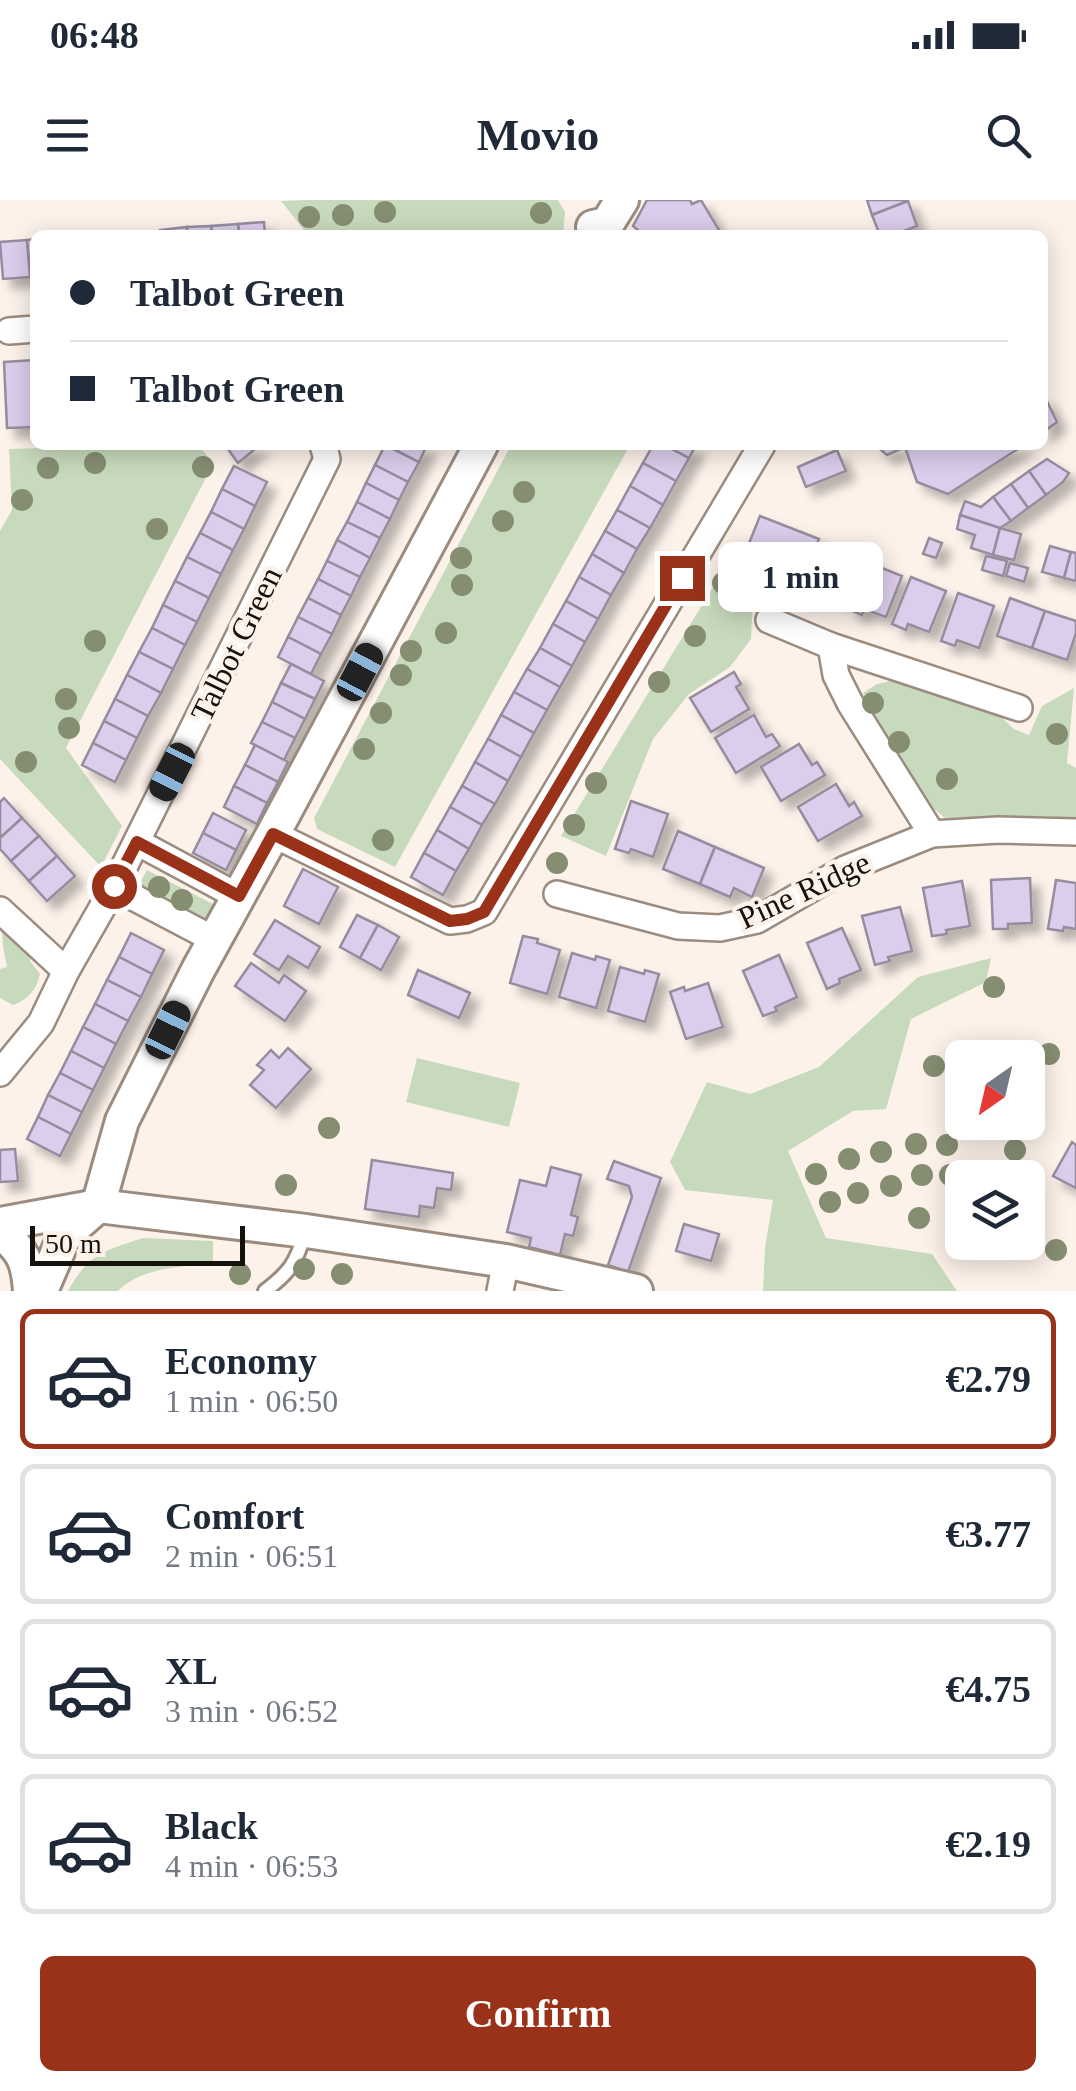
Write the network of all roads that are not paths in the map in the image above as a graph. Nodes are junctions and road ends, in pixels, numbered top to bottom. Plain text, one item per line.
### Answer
1 (622, 200) edge
2 (592, 221) edge
3 (325, 450) edge
4 (478, 450) edge
5 (759, 450) edge
6 (770, 620) dead end
7 (832, 646) junction
8 (1018, 708) dead end
9 (1076, 832) edge
10 (273, 834) junction
11 (932, 834) junction
12 (137, 842) junction
13 (114, 886) junction
14 (557, 894) dead end
15 (239, 896) junction
16 (0, 910) edge
17 (215, 940) junction
18 (66, 972) junction
19 (3, 1062) edge
20 (98, 1206) junction
21 (0, 1228) edge
22 (306, 1231) junction
23 (503, 1276) edge
24 (30, 1291) edge
25 (40, 1291) edge
26 (265, 1291) edge
27 (636, 1291) edge

1 - 2 street
3 - 12 street, Talbot Green
4 - 10 street
5 - 10 street
6 - 7 street
7 - 8 street
7 - 11 street
9 - 11 street, Pine Ridge
10 - 15 street
11 - 14 street, Pine Ridge
12 - 13 street, Talbot Green
12 - 15 street
13 - 17 street
13 - 18 street, Talbot Green
15 - 17 street
16 - 18 street
17 - 20 street
18 - 19 street, Talbot Green
20 - 21 street
20 - 22 street
20 - 25 street
21 - 24 street
22 - 23 street
22 - 26 lane
23 - 27 street

